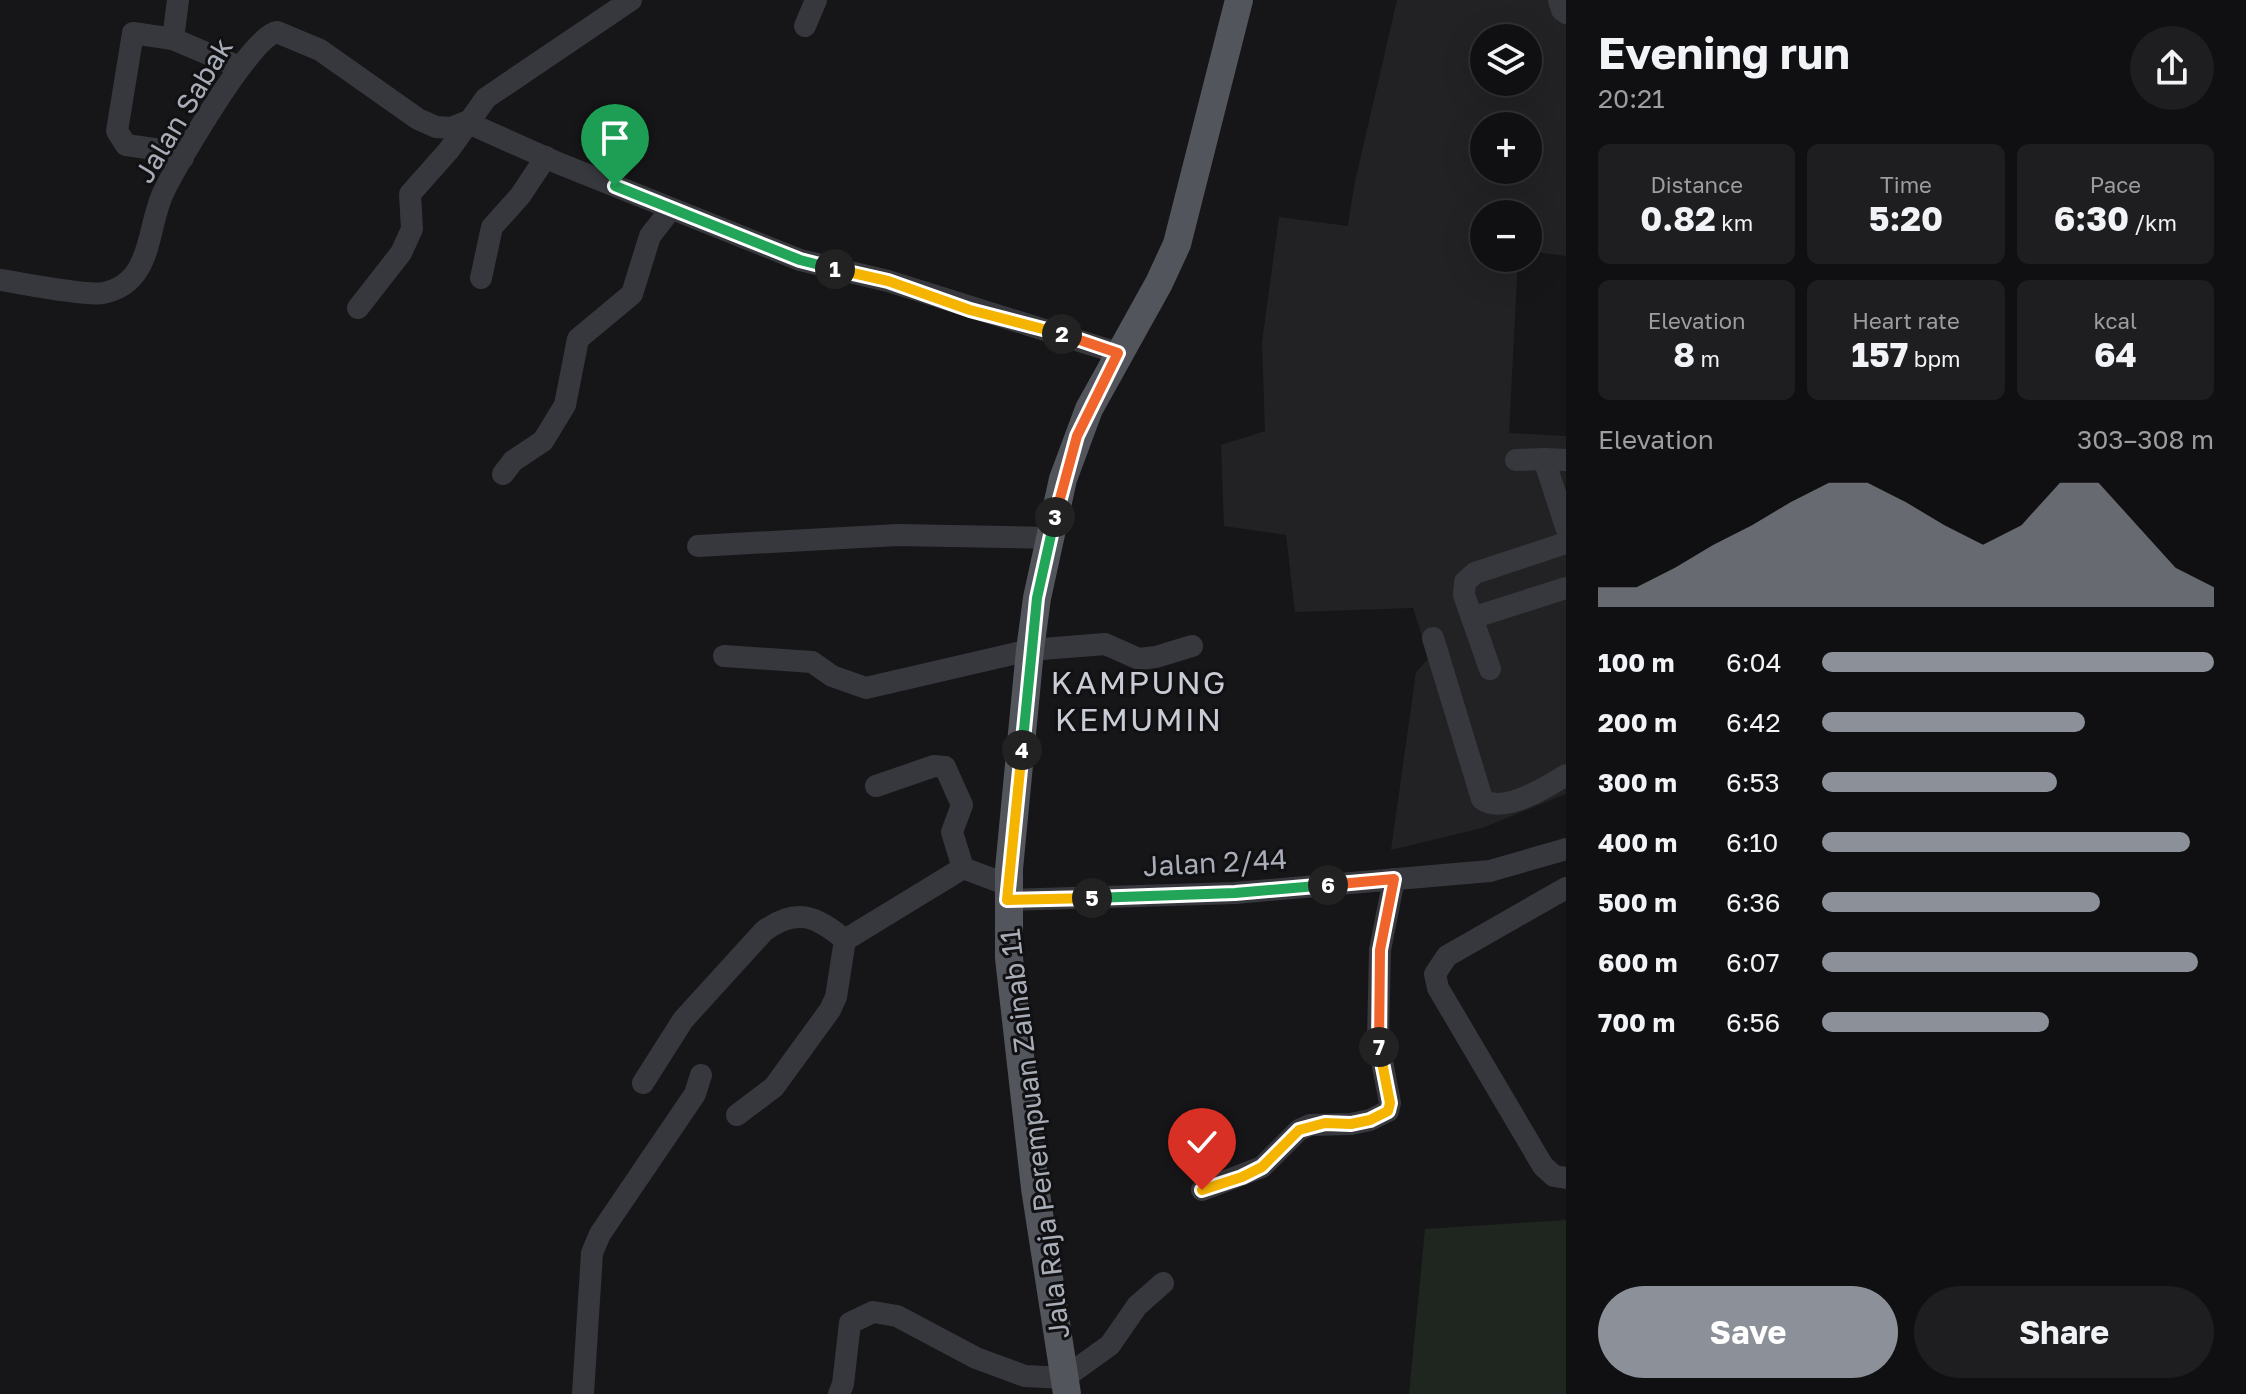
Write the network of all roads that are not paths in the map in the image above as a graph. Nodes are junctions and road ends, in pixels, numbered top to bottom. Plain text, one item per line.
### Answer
1 (178, 0) edge
2 (631, 0) edge
3 (816, 0) edge
4 (1239, 0) edge
5 (1559, 0) edge
6 (1566, 13) edge
7 (805, 26) dead end
8 (173, 39) junction
9 (239, 67) junction
10 (466, 122) junction
11 (546, 157) junction
12 (183, 158) junction
13 (671, 209) junction
14 (481, 278) dead end
15 (0, 280) edge
16 (358, 308) dead end
17 (1118, 353) junction
18 (1555, 459) edge
19 (1516, 460) dead end
20 (503, 474) dead end
21 (1566, 527) edge
22 (1050, 538) junction
23 (1566, 543) edge
24 (698, 546) dead end
25 (1566, 588) edge
26 (1472, 618) junction
27 (1433, 638) dead end
28 (1192, 646) dead end
29 (1030, 650) junction
30 (724, 656) dead end
31 (1490, 669) dead end
32 (1566, 775) edge
33 (876, 786) dead end
34 (1565, 851) edge
35 (963, 868) junction
36 (1394, 879) junction
37 (1566, 888) edge
38 (1008, 892) junction
39 (845, 940) junction
40 (701, 1075) dead end
41 (643, 1083) dead end
42 (737, 1115) dead end
43 (1566, 1178) edge
44 (1202, 1190) dead end
45 (1163, 1283) dead end
46 (1066, 1386) edge
47 (583, 1394) edge
48 (839, 1394) edge

1 - 8 street
2 - 10 street
3 - 7 street
4 - 17 main road, Jala Raja Perempuan Zainab 11
5 - 6 street
8 - 9 street
8 - 12 street
9 - 10 street, Jalan Sabak
9 - 12 street, Jalan Sabak
10 - 11 street, Jalan Sabak
10 - 16 street
11 - 13 street, Jalan Sabak
11 - 14 street
12 - 15 street, Jalan Sabak
13 - 17 street, Jalan Sabak
13 - 20 street
17 - 22 main road, Jala Raja Perempuan Zainab 11
18 - 19 street
18 - 21 street
22 - 24 street
22 - 29 main road, Jala Raja Perempuan Zainab 11
23 - 26 street
25 - 26 street
26 - 31 street
27 - 32 street
28 - 29 street
29 - 30 street
29 - 38 main road, Jala Raja Perempuan Zainab 11
33 - 35 street
34 - 36 street, Jalan 2/44
35 - 38 street
35 - 39 street
36 - 38 street, Jalan 2/44
36 - 44 street
37 - 43 street
38 - 46 main road, Jala Raja Perempuan Zainab 11
39 - 41 street
39 - 42 street
40 - 47 street
45 - 46 street
46 - 48 street

